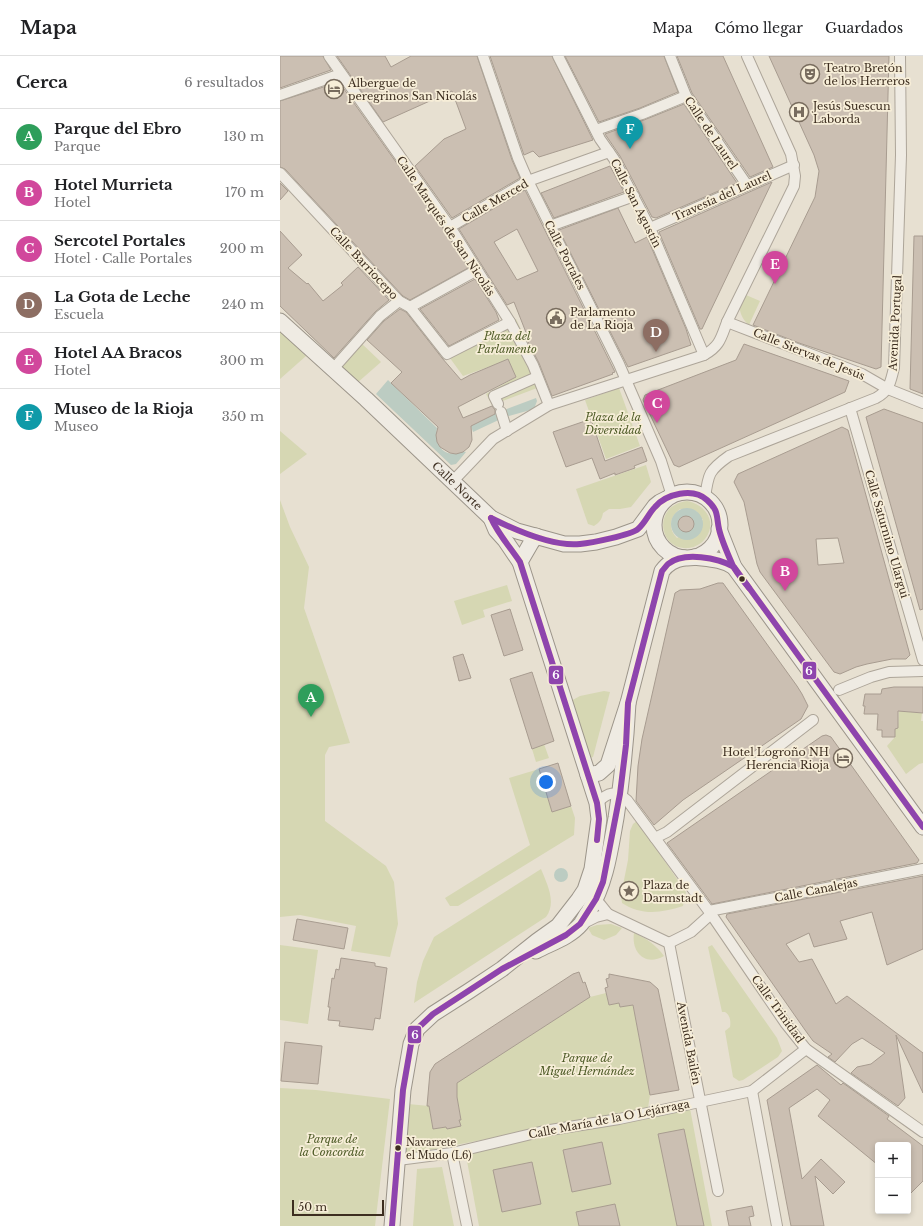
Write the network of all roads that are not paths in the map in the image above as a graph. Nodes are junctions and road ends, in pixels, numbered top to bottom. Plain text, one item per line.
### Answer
1 (329, 56) edge
2 (483, 56) edge
3 (558, 56) edge
4 (670, 56) edge
5 (747, 56) edge
6 (900, 56) edge
7 (341, 74) junction
8 (280, 95) edge
9 (686, 96) junction
10 (596, 130) junction
11 (609, 152) junction
12 (794, 165) junction
13 (280, 173) edge
14 (528, 181) junction
15 (747, 185) junction
16 (634, 196) junction
17 (550, 226) junction
18 (450, 227) junction
19 (650, 228) junction
20 (477, 270) junction
21 (399, 301) junction
22 (410, 308) junction
23 (280, 321) edge
24 (510, 322) junction
25 (728, 322) junction
26 (704, 355) junction
27 (333, 369) junction
28 (537, 377) junction
29 (626, 379) junction
30 (888, 389) junction
31 (923, 402) edge
32 (549, 405) junction
33 (850, 408) junction
34 (507, 431) junction
35 (453, 481) junction
36 (669, 498) junction
37 (705, 498) junction
38 (491, 518) junction
39 (719, 529) junction
40 (536, 536) junction
41 (689, 558) junction
42 (520, 562) junction
43 (734, 567) junction
44 (923, 660) edge
45 (923, 672) edge
46 (839, 690) dead end
47 (628, 703) junction
48 (813, 720) dead end
49 (588, 775) junction
50 (620, 794) junction
51 (597, 803) junction
52 (923, 827) edge
53 (655, 838) junction
54 (923, 869) edge
55 (596, 899) junction
56 (710, 913) junction
57 (608, 914) junction
58 (580, 924) junction
59 (669, 943) junction
60 (502, 969) junction
61 (806, 1049) junction
62 (752, 1090) junction
63 (700, 1101) junction
64 (923, 1132) edge
65 (452, 1153) junction
66 (398, 1160) junction
67 (718, 1191) dead end
68 (392, 1226) edge
69 (467, 1226) edge
70 (778, 1226) edge

1 - 7 street, Calle Marqués de San Nicolás
2 - 14 street, Calle Portales
3 - 10 street, Calle San Agustín
4 - 9 street, Calle de Laurel
5 - 12 street
6 - 30 street, Avenida Portugal
7 - 8 street
7 - 18 street, Calle Marqués de San Nicolás
9 - 10 street
9 - 15 street, Calle de Laurel
10 - 11 street, Calle San Agustín
11 - 14 street, Calle Merced
11 - 16 street, Calle San Agustín
12 - 15 street, Travesía del Laurel
12 - 25 street
13 - 21 street, Calle Barriocepo
14 - 17 street, Calle Portales
14 - 18 street, Calle Merced
15 - 19 street, Travesía del Laurel
16 - 17 street
16 - 19 street, Calle San Agustín
17 - 29 street, Calle Portales
18 - 20 street, Calle Marqués de San Nicolás
19 - 26 street, Calle San Agustín
20 - 22 street
20 - 24 street, Calle Marqués de San Nicolás
21 - 22 street, Calle Barriocepo
21 - 27 street
22 - 24 street, Calle Barriocepo
23 - 27 main road, Calle Norte
24 - 28 street, Calle Marqués de San Nicolás
25 - 26 street
25 - 30 street, Calle Siervas de Jesús
26 - 29 street
27 - 35 main road, Calle Norte
28 - 32 street, Calle Marqués de San Nicolás
28 - 34 street
29 - 32 street
29 - 36 street, Calle Portales
30 - 31 street, Calle Siervas de Jesús
30 - 33 street
32 - 34 street
33 - 37 street
33 - 44 street, Calle Saturnino Ulargui
34 - 35 street
35 - 38 main road, Calle Norte
36 - 37 main road
36 - 40 main road, Calle Norte
36 - 41 main road
37 - 39 main road
38 - 40 main road, Calle Norte
38 - 42 main road
39 - 41 main road
39 - 43 main road
40 - 42 main road
41 - 43 main road
41 - 47 main road
42 - 49 main road
43 - 52 main road
45 - 46 street
47 - 49 main road
47 - 50 main road
48 - 53 street
49 - 51 main road
50 - 51 street
50 - 53 street, Calle Trinidad
50 - 55 main road
51 - 55 street
51 - 60 main road
53 - 56 street, Calle Trinidad
54 - 56 street, Calle Canalejas
55 - 57 street
55 - 58 main road
56 - 59 street
56 - 61 street, Calle Trinidad
57 - 58 street
57 - 59 street
58 - 60 main road
59 - 63 street, Avenida Bailén
60 - 66 main road
61 - 62 street, Calle María de la O Lejárraga
61 - 64 street, Calle Trinidad
62 - 63 street, Calle María de la O Lejárraga
62 - 70 street
63 - 65 street, Calle María de la O Lejárraga
63 - 67 street, Avenida Bailén
65 - 66 street, Calle María de la O Lejárraga
65 - 69 street
66 - 68 main road

